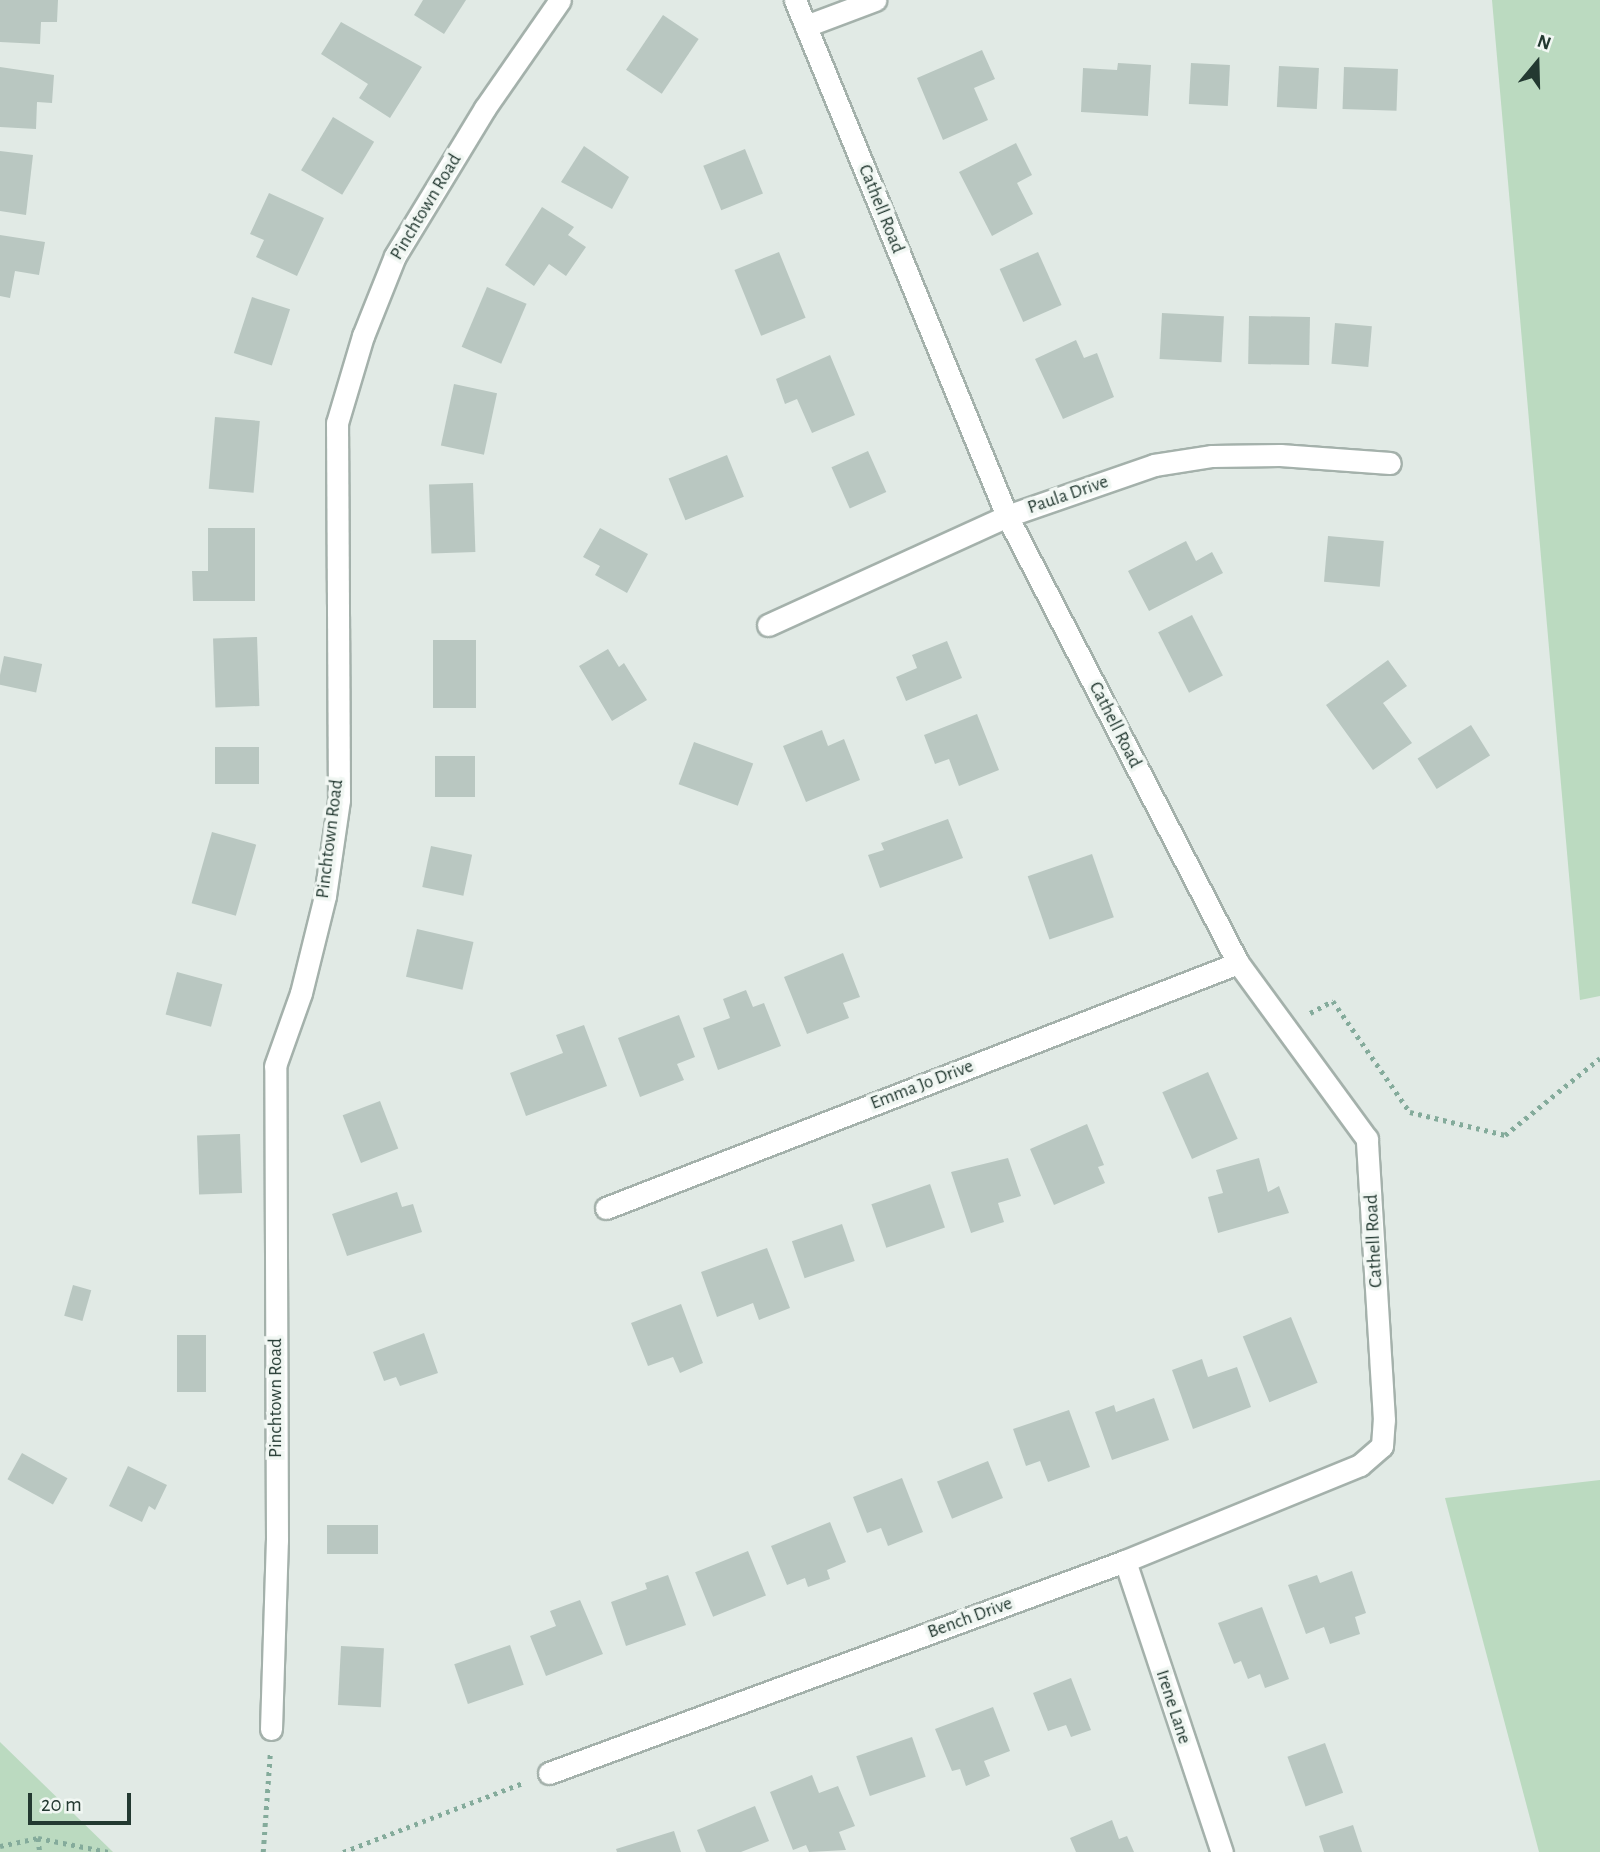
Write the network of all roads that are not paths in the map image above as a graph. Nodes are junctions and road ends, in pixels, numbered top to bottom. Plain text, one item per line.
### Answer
1 (560, 0) edge
2 (795, 0) edge
3 (875, 0) edge
4 (806, 26) junction
5 (1390, 463) dead end
6 (1007, 516) junction
7 (768, 625) dead end
8 (1238, 963) junction
9 (606, 1208) dead end
10 (1382, 1446) joint
11 (1125, 1561) junction
12 (271, 1728) road end
13 (549, 1773) road end
14 (1222, 1852) edge

1 - 12 street, Pinchtown Road
2 - 4 street, Cathell Road
3 - 4 street
4 - 6 street, Cathell Road
5 - 6 street, Paula Drive
6 - 7 street, Paula Drive
6 - 8 street, Cathell Road
8 - 9 street, Emma Jo Drive
8 - 10 street, Cathell Road
10 - 11 street, Bench Drive
11 - 13 street, Bench Drive
11 - 14 street, Irene Lane

